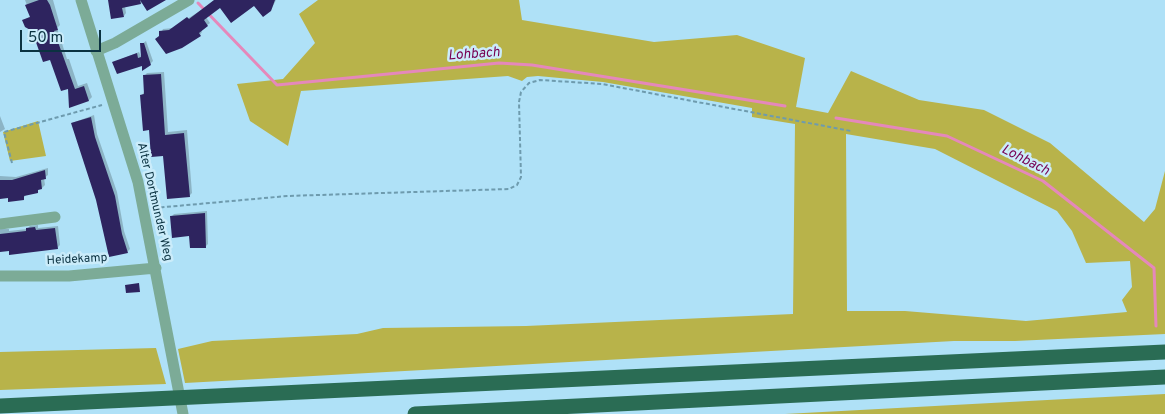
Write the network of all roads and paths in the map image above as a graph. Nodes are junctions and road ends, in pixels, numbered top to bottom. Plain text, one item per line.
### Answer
1 (81, 0) edge
2 (189, 0) edge
3 (96, 50) junction
4 (105, 104) dead end
5 (851, 131) dead end
6 (12, 163) dead end
7 (144, 209) junction
8 (55, 218) dead end
9 (0, 224) edge
10 (156, 268) junction
11 (0, 276) edge
12 (1165, 352) edge
13 (1165, 377) edge
14 (0, 406) edge
15 (184, 414) edge
16 (415, 414) edge

1 - 3 street, Alter Dortmunder Weg
2 - 3 street
3 - 7 street, Alter Dortmunder Weg
4 - 6 path
5 - 7 path
7 - 10 street, Alter Dortmunder Weg
8 - 9 street
10 - 11 street, Heidekamp
10 - 15 street, Alter Dortmunder Weg
12 - 14 highway
13 - 16 highway

